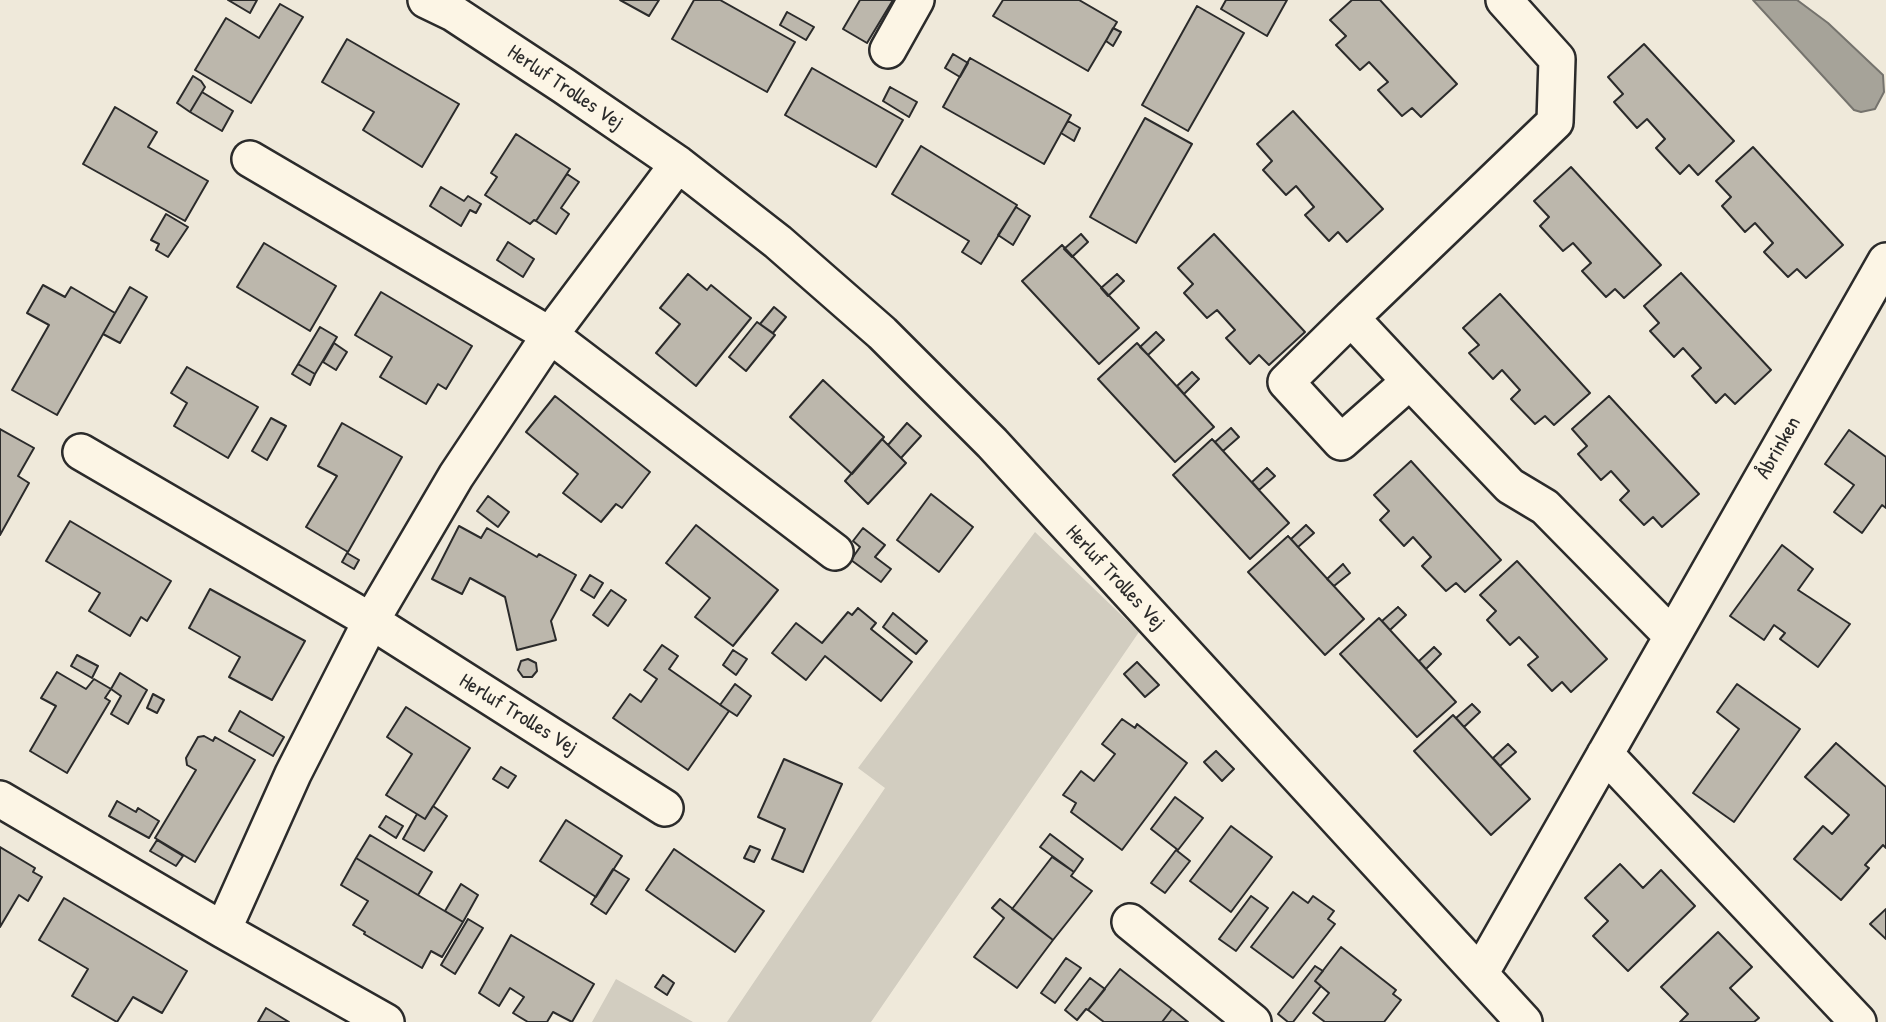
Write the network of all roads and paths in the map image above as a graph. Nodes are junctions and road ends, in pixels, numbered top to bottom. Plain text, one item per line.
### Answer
1 (916, 0) edge
2 (1504, 0) edge
3 (446, 4) edge
4 (888, 50) dead end
5 (250, 159) dead end
6 (678, 164) junction
7 (1886, 261) edge
8 (1351, 318) junction
9 (550, 335) junction
10 (1410, 381) junction
11 (81, 452) dead end
12 (835, 552) dead end
13 (371, 621) junction
14 (1672, 636) junction
15 (1605, 754) junction
16 (0, 799) edge
17 (665, 808) dead end
18 (1130, 922) dead end
19 (223, 930) junction
20 (1480, 974) junction
21 (386, 1022) edge
22 (1253, 1022) edge
23 (1524, 1022) edge
24 (1858, 1022) edge

1 - 4 street
2 - 8 street
3 - 6 street, Herluf Trolles Vej
5 - 9 street
6 - 9 street
6 - 20 street, Herluf Trolles Vej
7 - 14 street, Åbrinken
8 - 10 street
8 - 10 street
9 - 12 street
9 - 13 street
10 - 14 street
11 - 13 street, Herluf Trolles Vej
13 - 17 street, Herluf Trolles Vej
13 - 19 street
14 - 15 street, Åbrinken
15 - 20 street, Åbrinken
15 - 24 street
16 - 19 street
18 - 22 street
19 - 21 street
20 - 23 street, Herluf Trolles Vej

